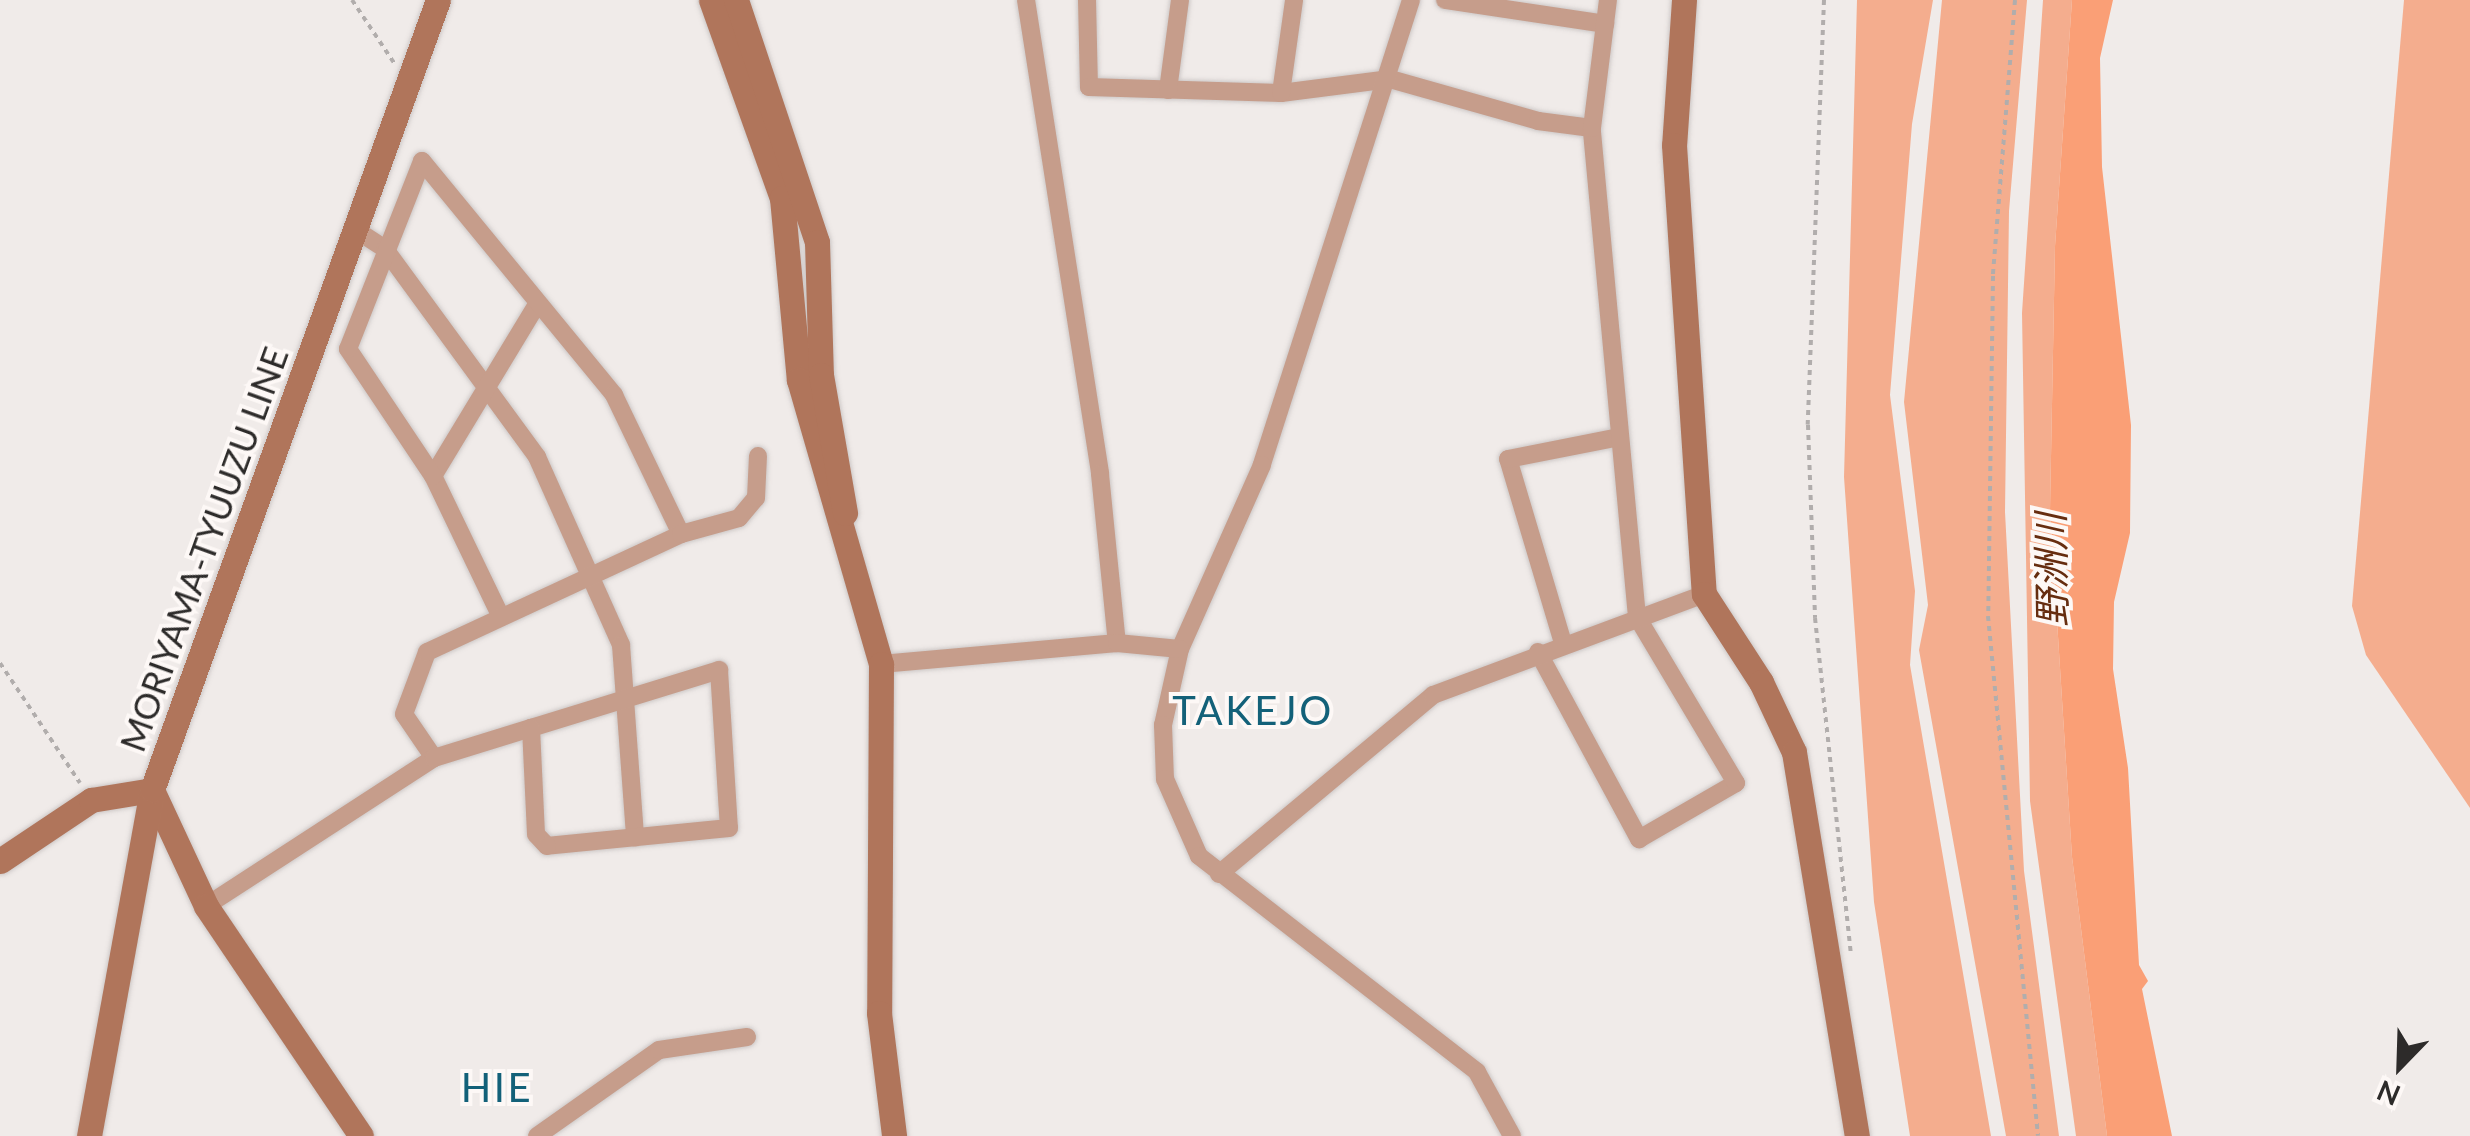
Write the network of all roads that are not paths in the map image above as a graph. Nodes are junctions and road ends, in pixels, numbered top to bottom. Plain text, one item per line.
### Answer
1 (438, 0) edge
2 (711, 0) edge
3 (736, 0) edge
4 (1026, 0) edge
5 (1087, 0) edge
6 (1180, 0) edge
7 (1294, 0) edge
8 (1411, 0) edge
9 (1446, 0) edge
10 (1608, 0) edge
11 (1684, 0) edge
12 (1605, 24) junction
13 (1390, 79) junction
14 (1168, 90) junction
15 (1281, 92) junction
16 (1592, 128) junction
17 (356, 230) junction
18 (385, 249) junction
19 (536, 304) junction
20 (484, 385) junction
21 (1619, 438) junction
22 (758, 456) dead end
23 (434, 476) junction
24 (681, 534) junction
25 (853, 572) junction
26 (589, 574) junction
27 (1704, 594) junction
28 (501, 617) junction
29 (1638, 617) junction
30 (1563, 643) junction
31 (1116, 644) junction
32 (1180, 648) junction
33 (1538, 652) junction
34 (881, 664) junction
35 (629, 698) junction
36 (531, 728) junction
37 (434, 758) junction
38 (152, 790) junction
39 (635, 837) junction
40 (0, 861) edge
41 (1219, 874) junction
42 (206, 906) junction
43 (747, 1036) dead end
44 (89, 1136) edge
45 (361, 1136) edge
46 (537, 1136) edge
47 (894, 1136) edge
48 (1512, 1136) edge
49 (1857, 1136) edge

1 - 17 main road, MORIYAMA-TYUUZU LINE
2 - 25 main road
3 - 25 main road
4 - 31 street
5 - 14 street
6 - 14 street
7 - 15 street
8 - 13 street
9 - 12 street
10 - 12 street
11 - 27 main road
12 - 16 street
13 - 15 street
13 - 16 street
13 - 32 street
14 - 15 street
16 - 21 street
17 - 18 street
17 - 38 main road, MORIYAMA-TYUUZU LINE
18 - 19 street
18 - 20 street
18 - 23 street
19 - 20 street
19 - 24 street
20 - 23 street
20 - 26 street
21 - 29 street
21 - 30 street
22 - 24 street
23 - 28 street
24 - 26 street
25 - 34 main road
26 - 28 street
26 - 35 street
27 - 29 street
27 - 49 main road
28 - 37 street
29 - 30 street
29 - 33 street
30 - 33 street
31 - 32 street
31 - 34 street
32 - 41 street
33 - 41 street
34 - 47 main road
35 - 36 street
35 - 39 street
35 - 39 street
36 - 37 street
36 - 39 street
37 - 42 street
38 - 40 main road
38 - 42 main road
38 - 44 main road, MORIYAMA-TYUUZU LINE
41 - 48 street
42 - 45 main road
43 - 46 street

